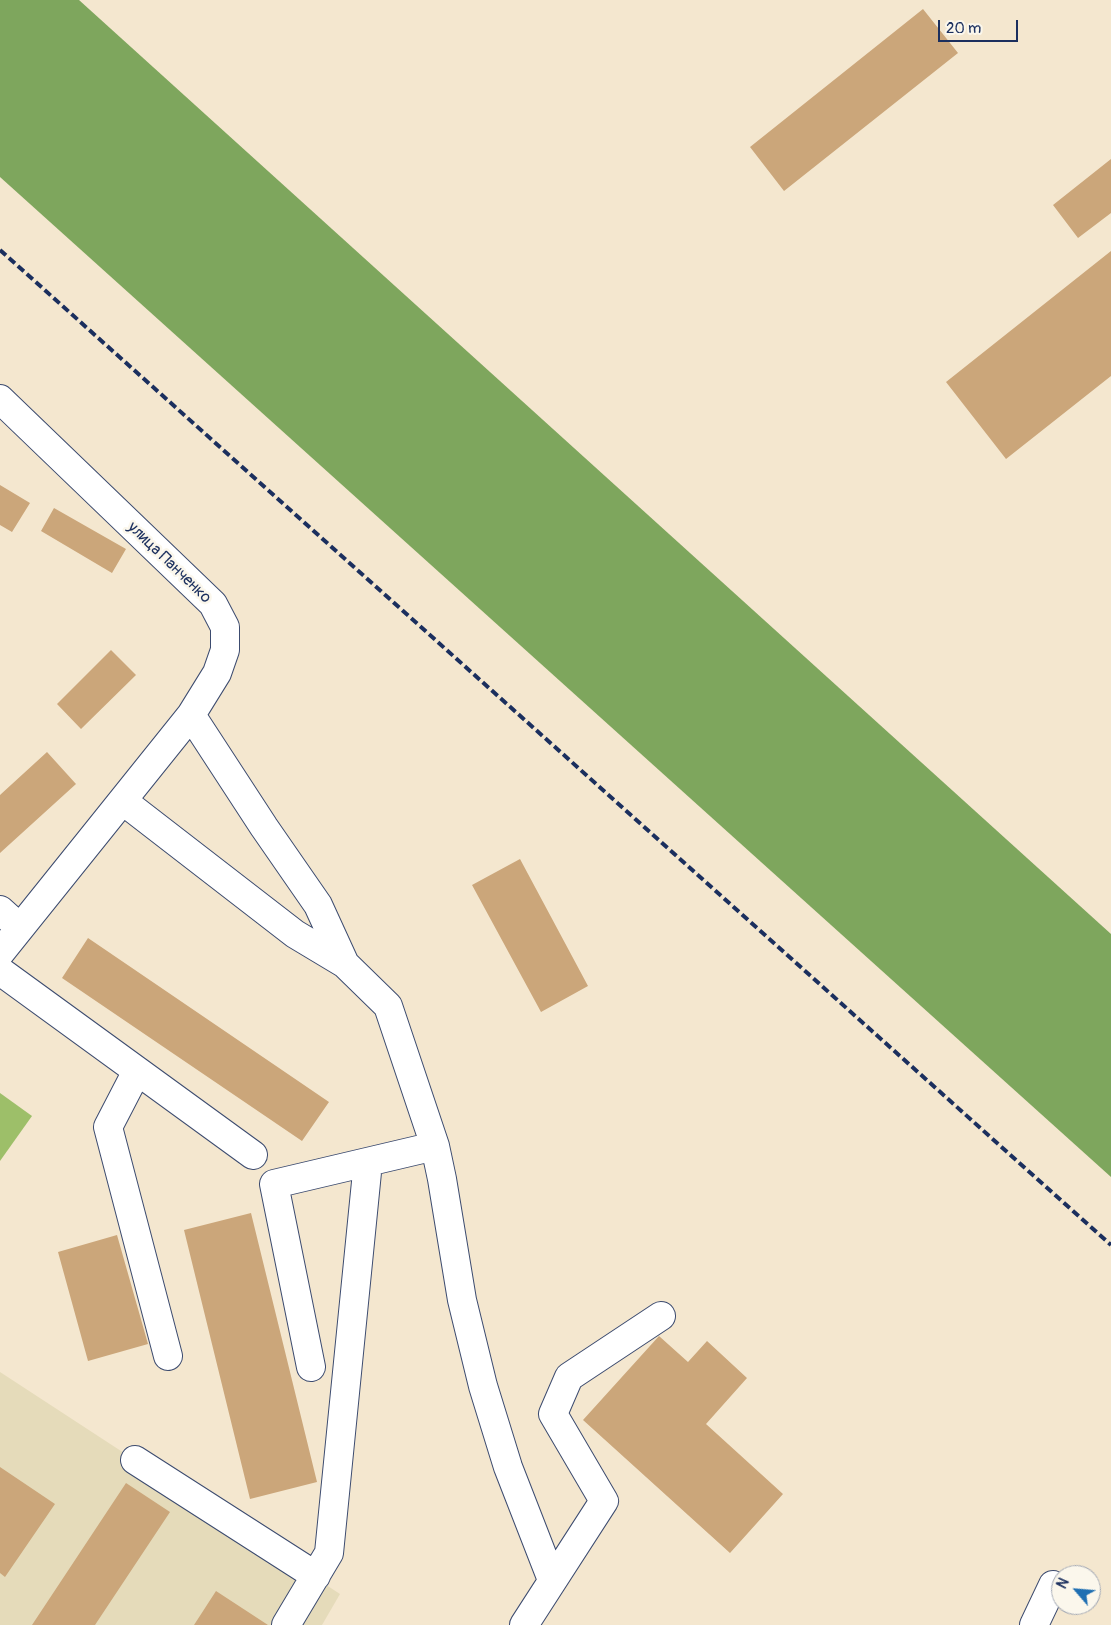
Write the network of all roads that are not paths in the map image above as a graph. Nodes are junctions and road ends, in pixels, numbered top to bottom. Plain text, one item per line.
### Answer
1 (0, 399) edge
2 (191, 715) junction
3 (123, 801) junction
4 (0, 910) edge
5 (20, 928) junction
6 (0, 953) edge
7 (345, 964) junction
8 (0, 971) edge
9 (137, 1071) junction
10 (435, 1146) junction
11 (253, 1155) dead end
12 (368, 1162) junction
13 (661, 1316) dead end
14 (168, 1356) dead end
15 (311, 1367) dead end
16 (135, 1460) dead end
17 (316, 1576) junction
18 (552, 1580) junction
19 (1051, 1589) edge
20 (286, 1625) edge
21 (524, 1625) edge
22 (1034, 1625) edge

1 - 2 street, улица Панченко
2 - 3 street, улица Панченко
2 - 7 street
3 - 5 street, улица Панченко
3 - 7 street
4 - 5 street
5 - 6 street, улица Панченко
7 - 10 street
8 - 9 street
9 - 11 street
9 - 14 street
10 - 12 street
10 - 18 street
12 - 15 street
12 - 17 street
13 - 18 street
16 - 17 street
17 - 20 street
18 - 21 street
19 - 22 street

